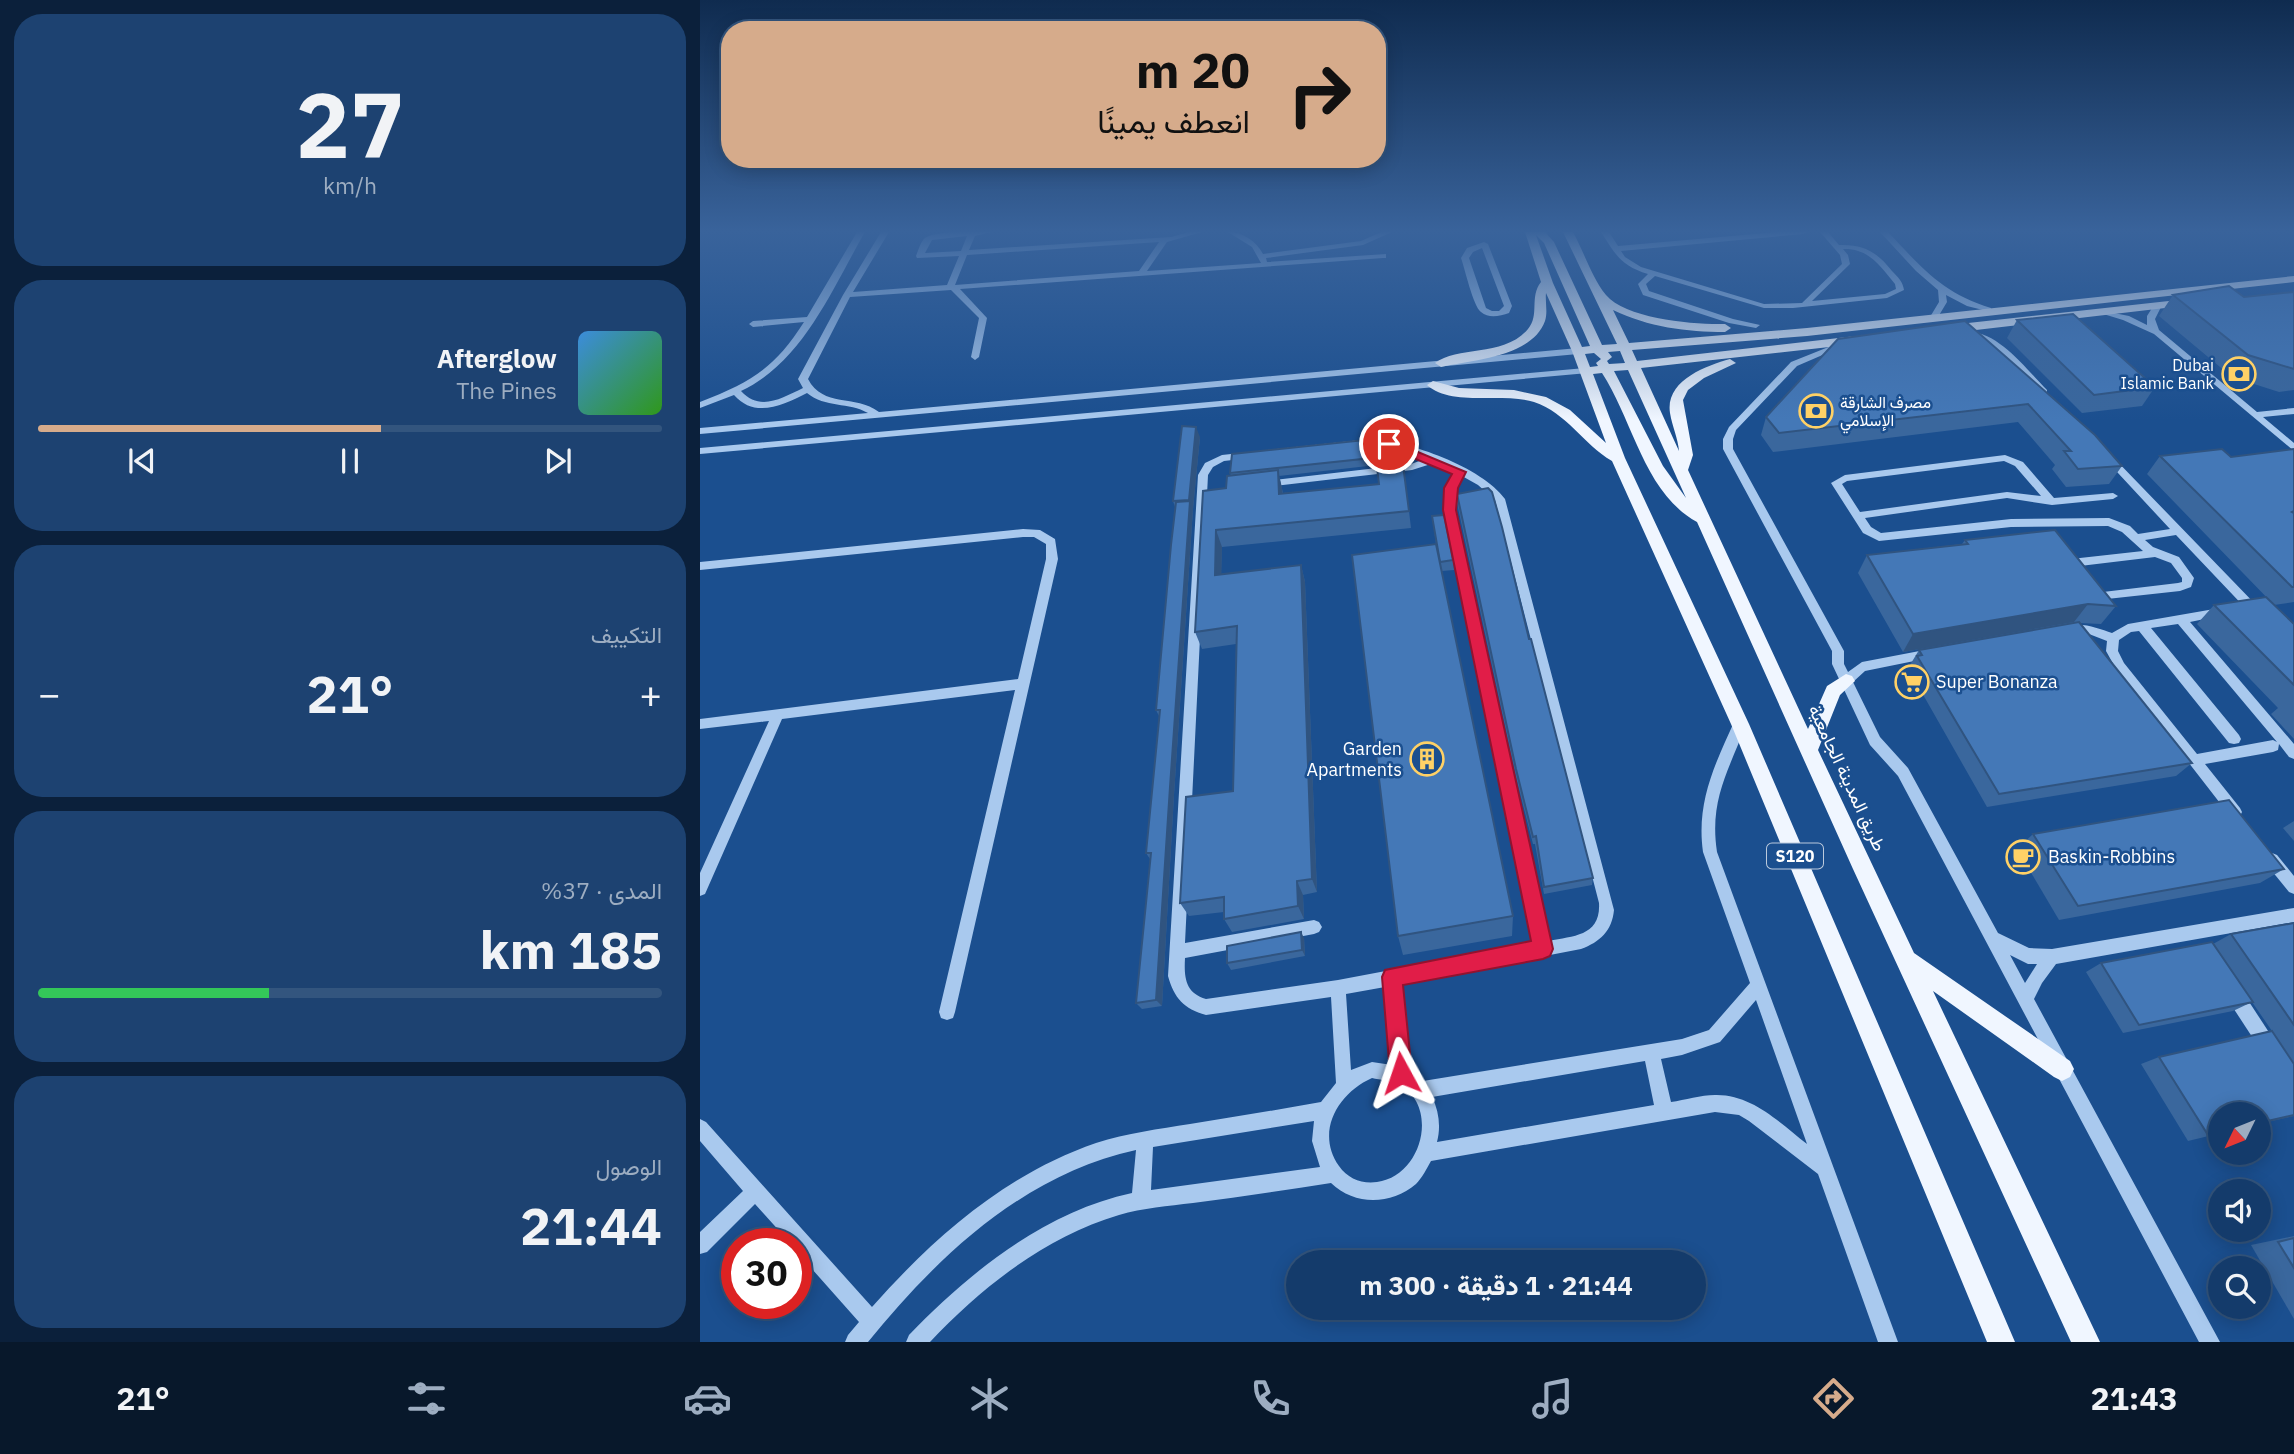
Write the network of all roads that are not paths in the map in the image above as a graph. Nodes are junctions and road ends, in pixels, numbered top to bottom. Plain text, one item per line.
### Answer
1 (824, 295) edge
2 (847, 295) joint
3 (853, 295) edge
4 (958, 295) edge
5 (1477, 295) edge
6 (1504, 295) edge
7 (1539, 295) edge
8 (1552, 295) edge
9 (1573, 295) edge
10 (1600, 295) edge
11 (1651, 295) edge
12 (1720, 295) edge
13 (1815, 295) edge
14 (1894, 295) edge
15 (1941, 295) edge
16 (1947, 295) edge
17 (2140, 295) edge
18 (2270, 295) edge
19 (1602, 298) junction
20 (1804, 305) junction
21 (2157, 307) junction
22 (1988, 310) junction
23 (2104, 313) junction
24 (1934, 317) junction
25 (809, 319) junction
26 (2007, 322) junction
27 (753, 324) dead end
28 (1756, 326) junction
29 (1954, 329) junction
30 (1807, 332) junction
31 (2157, 332) junction
32 (1854, 340) junction
33 (2000, 346) junction
34 (1622, 348) junction
35 (1598, 349) junction
36 (1578, 351) junction
37 (1751, 352) junction
38 (975, 357) dead end
39 (1441, 363) junction
40 (1632, 367) junction
41 (1607, 369) junction
42 (1585, 371) junction
43 (1433, 385) junction
44 (735, 390) junction
45 (807, 390) junction
46 (2056, 404) edge
47 (700, 405) edge
48 (2294, 411) edge
49 (877, 415) junction
50 (2256, 415) junction
51 (700, 431) edge
52 (2294, 448) edge
53 (700, 451) edge
54 (2102, 452) edge
55 (1618, 458) junction
56 (1433, 460) junction
57 (1681, 469) junction
58 (1459, 472) junction
59 (1251, 486) edge
60 (2113, 496) dead end
61 (2052, 502) junction
62 (1857, 516) junction
63 (1702, 520) junction
64 (2179, 531) junction
65 (2135, 538) junction
66 (2154, 552) junction
67 (2080, 562) edge
68 (700, 566) edge
69 (2107, 595) edge
70 (2251, 607) junction
71 (2181, 619) junction
72 (2266, 623) edge
73 (2142, 626) junction
74 (2060, 631) edge
75 (2113, 638) junction
76 (1939, 653) edge
77 (1846, 681) junction
78 (1021, 684) junction
79 (778, 714) junction
80 (700, 723) edge
81 (1740, 724) junction
82 (2234, 739) dead end
83 (2273, 746) dead end
84 (1809, 750) junction
85 (2294, 753) edge
86 (2193, 760) junction
87 (2246, 827) edge
88 (2262, 847) edge
89 (2294, 887) edge
90 (700, 889) edge
91 (2294, 915) edge
92 (1314, 927) dead end
93 (1993, 937) junction
94 (1543, 949) junction
95 (1177, 953) junction
96 (2052, 957) junction
97 (1907, 961) junction
98 (1392, 977) junction
99 (2222, 977) edge
100 (1757, 986) junction
101 (1338, 988) junction
102 (2025, 1000) junction
103 (947, 1012) dead end
104 (1651, 1052) junction
105 (2280, 1063) edge
106 (2062, 1069) junction
107 (1401, 1073) junction
108 (1344, 1084) junction
109 (1421, 1090) junction
110 (1326, 1110) junction
111 (1664, 1110) junction
112 (700, 1128) edge
113 (1145, 1140) junction
114 (1426, 1153) junction
115 (1825, 1169) junction
116 (1334, 1174) junction
117 (756, 1191) junction
118 (1141, 1200) junction
119 (700, 1245) edge
120 (872, 1322) junction
121 (855, 1342) edge
122 (916, 1342) edge
123 (1888, 1342) edge
124 (2001, 1342) edge
125 (2086, 1342) edge
126 (2210, 1342) edge

1 - 25 street
2 - 3 street
2 - 45 street
4 - 38 street
5 - 6 street
7 - 39 main road
8 - 36 main road, S120
9 - 35 main road
10 - 19 main road, طريق المدينة الجامعية
11 - 28 street
12 - 20 street
13 - 20 street
14 - 20 street
15 - 24 street
16 - 22 street
17 - 22 main road
18 - 21 main road
19 - 28 main road
19 - 34 main road, طريق المدينة الجامعية
21 - 23 main road
21 - 31 street
22 - 24 main road
23 - 26 main road
23 - 31 street
24 - 30 main road
25 - 27 street
25 - 44 street
26 - 29 main road
26 - 33 street
28 - 30 main road
29 - 32 main road
29 - 33 street
30 - 34 main road
31 - 50 street
32 - 37 main road
32 - 77 street
33 - 46 street
34 - 35 main road
34 - 40 main road, طريق المدينة الجامعية
35 - 36 main road
35 - 40 main road
36 - 39 street
36 - 41 main road
36 - 42 main road, S120
37 - 40 main road
37 - 57 main road
39 - 49 street
40 - 41 main road
40 - 57 main road, طريق المدينة الجامعية
41 - 42 main road
41 - 63 main road
42 - 43 street
42 - 55 main road, S120
43 - 53 street
43 - 55 main road
44 - 45 street
44 - 47 street
45 - 49 street
48 - 50 street
49 - 51 street
50 - 52 street
54 - 64 street
55 - 81 main road, S120
56 - 58 street
56 - 59 street
56 - 95 street
57 - 63 main road, طريق المدينة الجامعية / S120
58 - 94 street
58 - 94 street
60 - 61 street
61 - 62 street
61 - 62 street
62 - 65 street
63 - 84 main road, طريق المدينة الجامعية / S120
64 - 65 street
64 - 70 street
65 - 66 street
66 - 67 street
66 - 69 street
68 - 78 street
70 - 71 street
70 - 72 street
71 - 73 street
71 - 85 street
73 - 75 street
73 - 82 street
74 - 75 street
75 - 86 street
76 - 77 street
77 - 84 main road
77 - 93 street
78 - 79 street
78 - 103 street
79 - 80 street
79 - 90 street
81 - 100 street
81 - 124 main road, S120
83 - 86 street
84 - 97 main road, طريق المدينة الجامعية / S120
86 - 87 street
88 - 89 street
91 - 96 street
92 - 95 street
93 - 96 street
93 - 102 street
94 - 98 street
95 - 101 street
96 - 102 street
97 - 106 main road
97 - 125 main road, طريق المدينة الجامعية / S120
98 - 101 street
98 - 107 street
99 - 105 street
100 - 104 street
100 - 115 street
101 - 108 street
102 - 106 street
104 - 109 street
104 - 111 street
106 - 126 street
107 - 108 street
107 - 109 street
108 - 110 street
109 - 114 street
110 - 113 street
110 - 116 street
111 - 114 street
111 - 115 street
112 - 117 street
113 - 118 street
113 - 120 street
114 - 116 street
115 - 123 street
116 - 118 street
117 - 119 street
117 - 120 street
118 - 122 street
120 - 121 street

